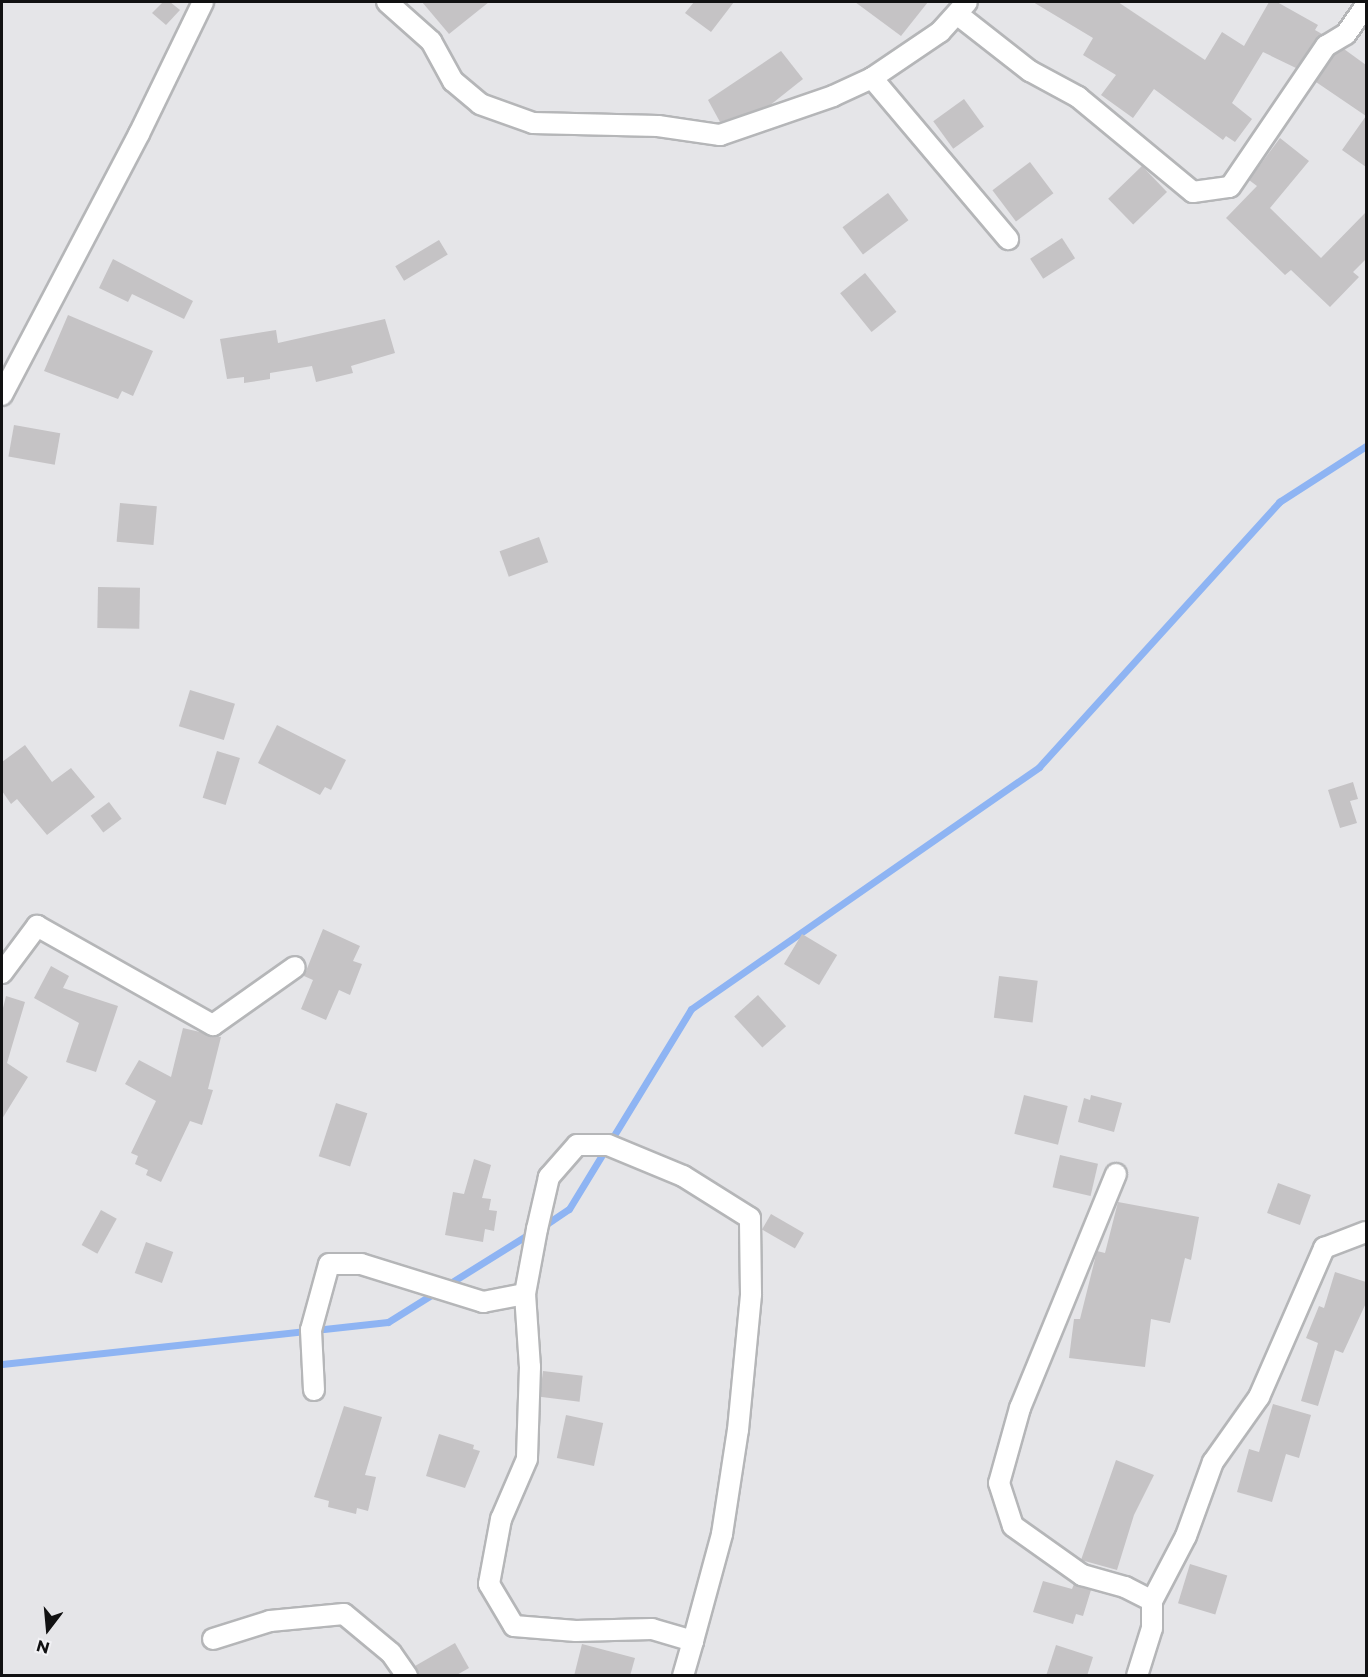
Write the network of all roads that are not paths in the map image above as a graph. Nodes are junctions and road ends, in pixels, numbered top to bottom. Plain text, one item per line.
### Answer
1 (203, 2) edge
2 (387, 2) edge
3 (1366, 5) edge
4 (962, 8) edge
5 (872, 78) junction
6 (1008, 240) dead end
7 (2, 395) edge
8 (295, 967) dead end
9 (2, 973) edge
10 (1116, 1174) dead end
11 (1366, 1232) edge
12 (525, 1294) junction
13 (314, 1390) dead end
14 (1152, 1601) junction
15 (213, 1639) dead end
16 (693, 1641) junction
17 (406, 1676) edge
18 (683, 1676) edge
19 (1137, 1676) edge

1 - 7 street
2 - 5 street
3 - 4 street
4 - 5 street
5 - 6 street
8 - 9 street
10 - 14 street
11 - 14 street
12 - 13 street
12 - 16 street
12 - 16 street
14 - 19 street
15 - 17 street
16 - 18 street

